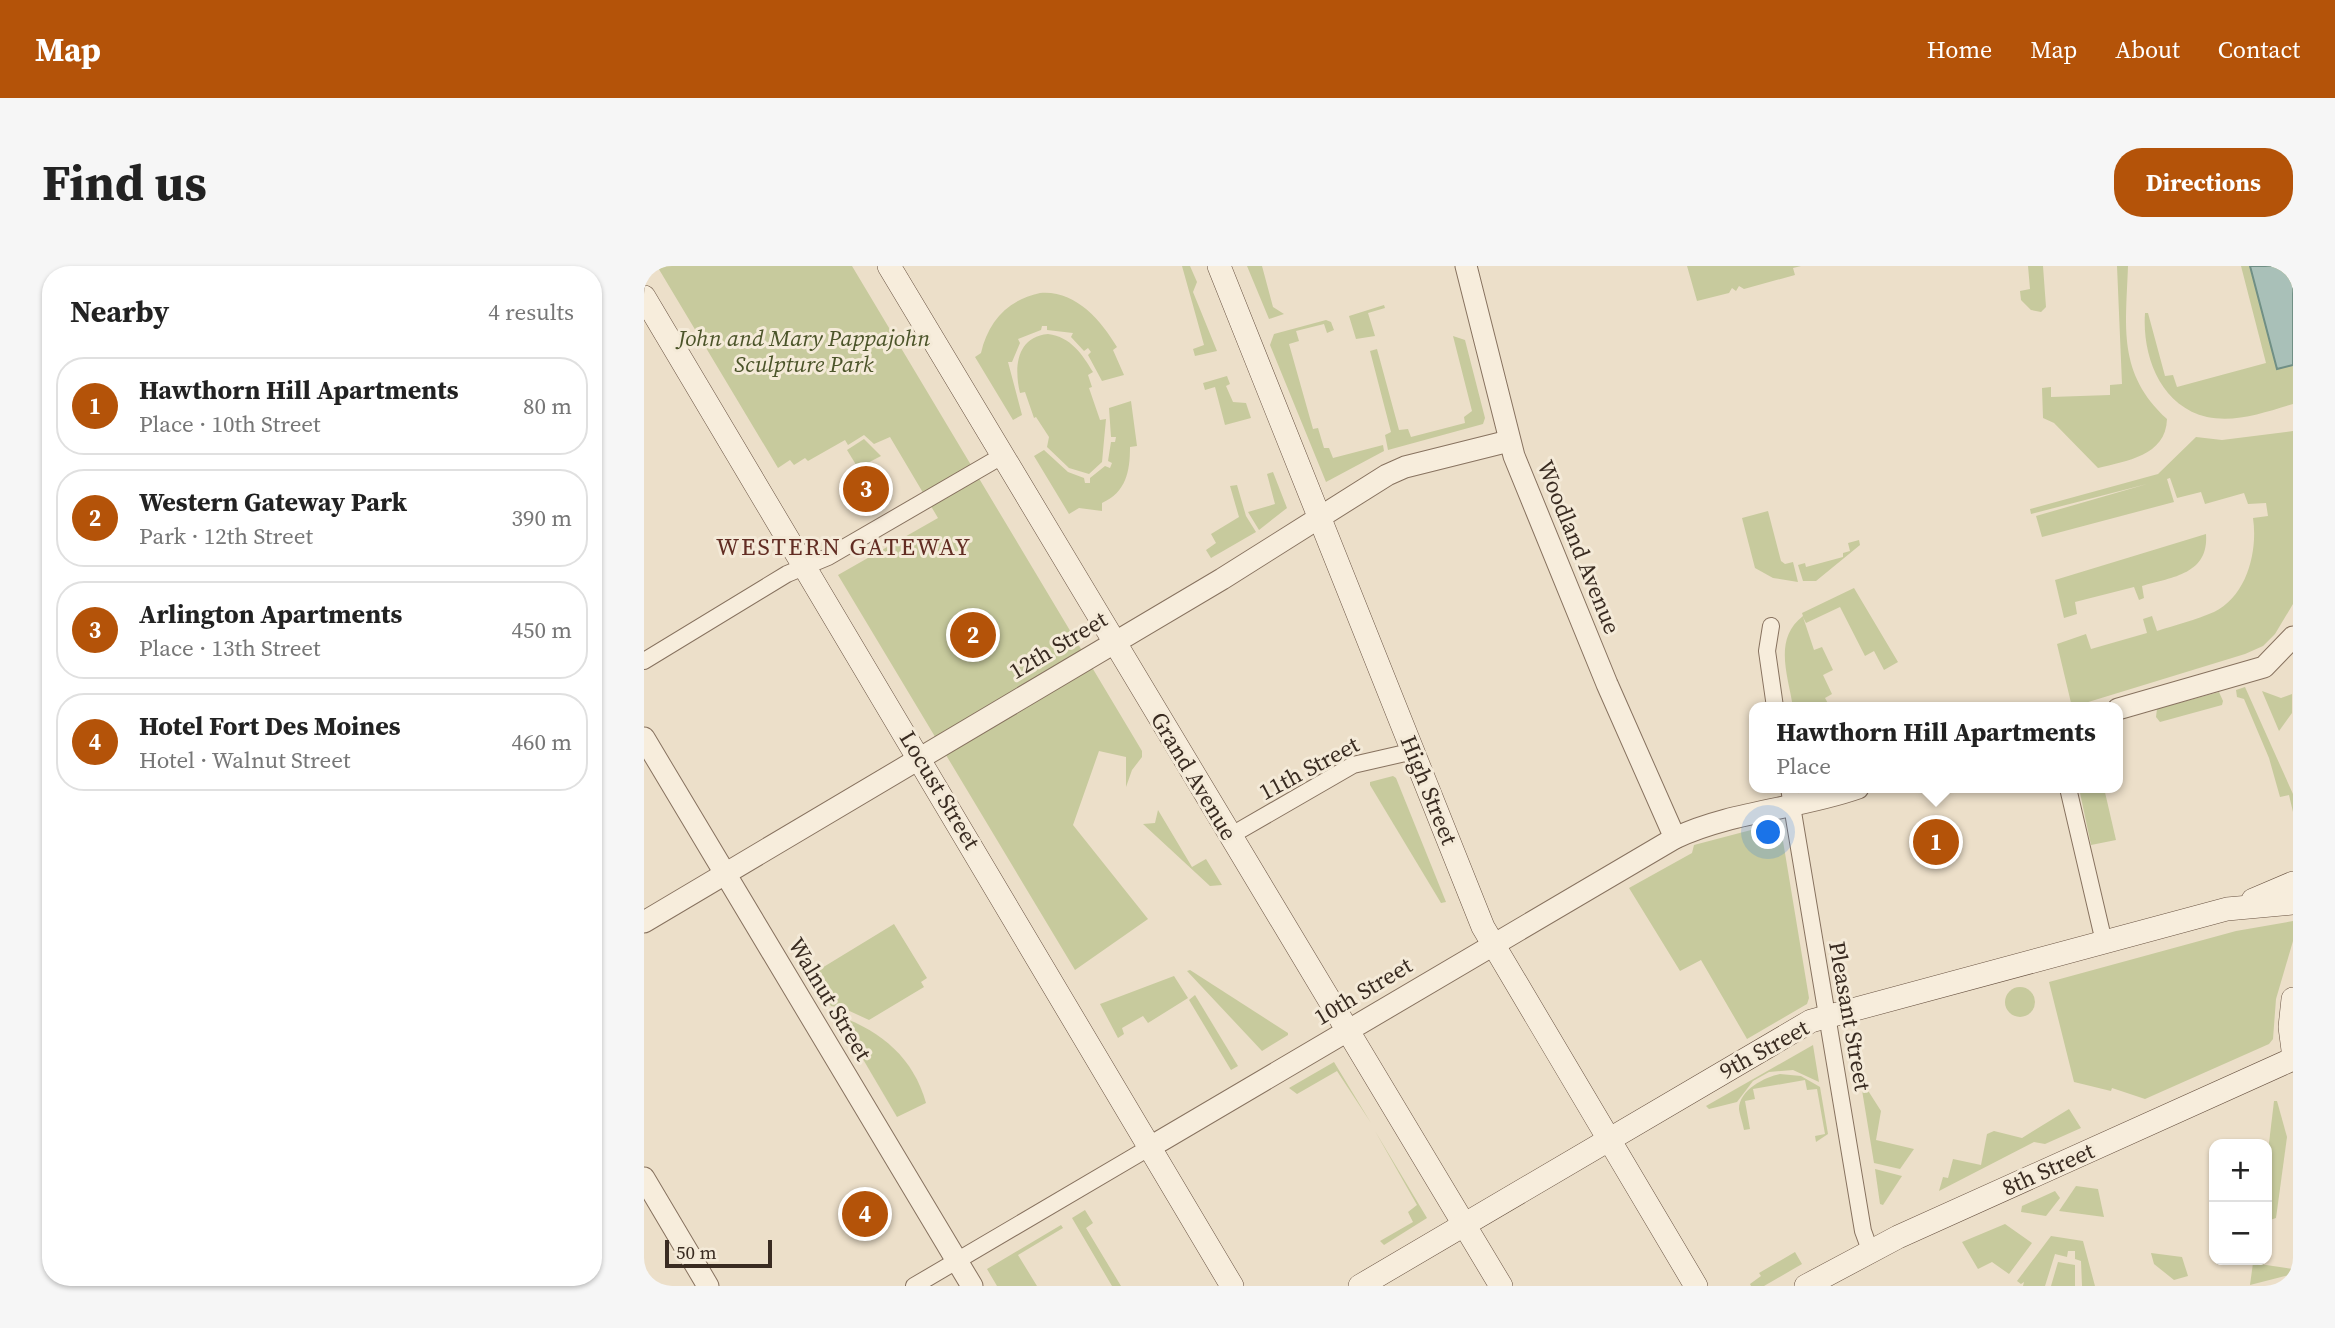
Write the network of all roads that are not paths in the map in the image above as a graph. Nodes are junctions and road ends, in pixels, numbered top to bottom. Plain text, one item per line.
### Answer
1 (889, 266) edge
2 (1219, 266) edge
3 (1466, 266) edge
4 (644, 297) edge
5 (1509, 441) junction
6 (1002, 456) junction
7 (1319, 517) junction
8 (805, 565) junction
9 (1771, 626) dead end
10 (2293, 638) edge
11 (1115, 643) junction
12 (644, 660) edge
13 (1774, 702) edge
14 (2123, 708) edge
15 (644, 738) edge
16 (1414, 751) junction
17 (920, 757) junction
18 (1824, 793) edge
19 (2069, 793) edge
20 (1790, 798) edge
21 (1230, 836) junction
22 (1675, 838) junction
23 (725, 873) junction
24 (2293, 883) edge
25 (2293, 903) edge
26 (2227, 909) junction
27 (644, 922) edge
28 (2104, 942) junction
29 (1492, 945) junction
30 (2293, 999) edge
31 (1827, 1017) junction
32 (1346, 1031) junction
33 (2293, 1050) edge
34 (2293, 1059) edge
35 (1608, 1139) junction
36 (1152, 1146) junction
37 (645, 1181) edge
38 (1464, 1224) junction
39 (1870, 1250) junction
40 (957, 1260) junction
41 (708, 1286) edge
42 (914, 1286) edge
43 (972, 1286) edge
44 (1232, 1286) edge
45 (1360, 1286) edge
46 (1501, 1286) edge
47 (1696, 1286) edge
48 (1806, 1286) edge

1 - 6 main road, Grand Avenue
2 - 7 main road, High Street
3 - 5 street, Woodland Avenue
4 - 8 main road, Locust Street
5 - 7 street, 12th Street
5 - 22 street, Woodland Avenue
6 - 8 street
6 - 11 main road, Grand Avenue
7 - 11 street, 12th Street
7 - 16 main road, High Street
8 - 12 street
8 - 17 main road, Locust Street
9 - 13 street
10 - 14 street
11 - 17 street, 12th Street
11 - 21 main road, Grand Avenue
15 - 23 street, Walnut Street
16 - 21 street, 11th Street
16 - 29 main road, High Street
17 - 23 street, 12th Street
17 - 36 main road, Locust Street
18 - 20 street, 10th Street
19 - 28 street
20 - 22 street, 10th Street
20 - 31 street, Pleasant Street
21 - 32 main road, Grand Avenue
22 - 29 street, 10th Street
23 - 27 street, 12th Street
23 - 40 street, Walnut Street
24 - 26 main road
25 - 26 main road, 9th Street
26 - 28 main road, 9th Street
28 - 31 main road, 9th Street
29 - 32 street, 10th Street
29 - 35 main road, High Street
30 - 33 main road
31 - 35 main road, 9th Street
31 - 39 street, Pleasant Street
32 - 36 street, 10th Street
32 - 38 main road, Grand Avenue
34 - 39 main road, 8th Street
35 - 38 main road, 9th Street
35 - 47 main road, High Street
36 - 40 street, 10th Street
36 - 44 main road, Locust Street
37 - 41 street
38 - 45 main road, 9th Street
38 - 46 main road, Grand Avenue
39 - 48 main road, 8th Street
40 - 42 street, 10th Street
40 - 43 street, Walnut Street

